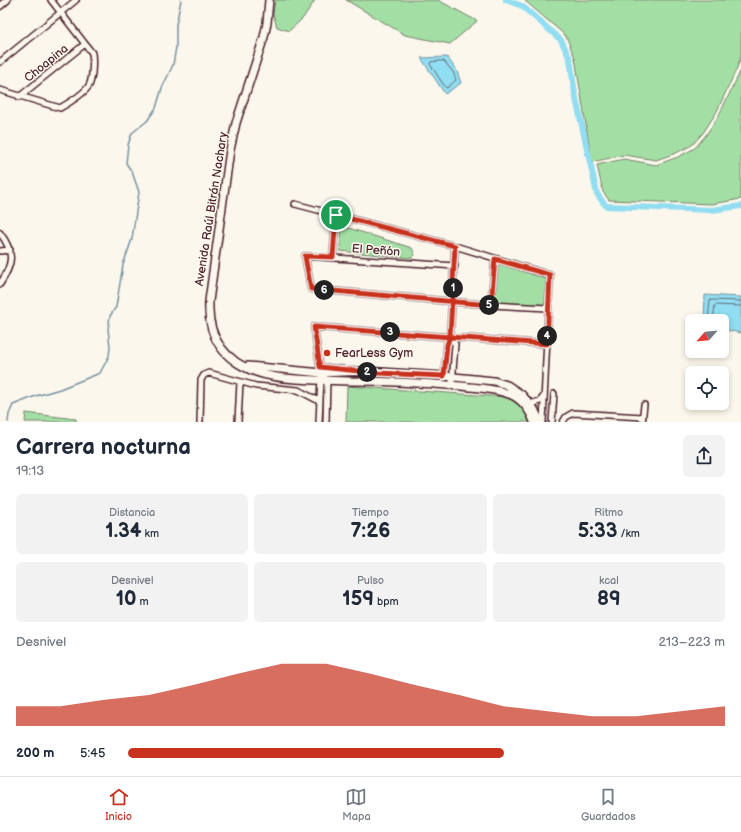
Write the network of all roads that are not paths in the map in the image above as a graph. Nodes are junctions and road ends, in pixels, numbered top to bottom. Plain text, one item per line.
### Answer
1 (7, 0) edge
2 (51, 0) edge
3 (76, 0) edge
4 (269, 0) edge
5 (0, 6) edge
6 (60, 13) junction
7 (85, 44) junction
8 (0, 62) edge
9 (0, 90) edge
10 (19, 97) junction
11 (295, 204) dead end
12 (336, 215) junction
13 (0, 233) edge
14 (455, 246) junction
15 (10, 250) junction
16 (0, 251) edge
17 (333, 257) junction
18 (495, 259) junction
19 (455, 266) junction
20 (0, 284) edge
21 (452, 302) junction
22 (491, 305) junction
23 (548, 308) junction
24 (450, 336) junction
25 (547, 344) junction
26 (322, 375) junction
27 (444, 376) junction
28 (452, 377) junction
29 (240, 382) junction
30 (443, 385) junction
31 (452, 385) junction
32 (554, 394) dead end
33 (544, 396) junction
34 (320, 401) junction
35 (530, 404) junction
36 (644, 405) dead end
37 (643, 419) edge
38 (200, 422) edge
39 (238, 422) edge
40 (319, 422) edge
41 (326, 422) edge
42 (534, 422) edge
43 (540, 422) edge
44 (543, 422) edge
45 (552, 422) edge
46 (563, 422) edge

1 - 5 street
2 - 6 street
3 - 6 street
4 - 26 main road, Avenida Raúl Bitrán Nachary
6 - 7 street
6 - 8 street
7 - 10 street, Choapina
7 - 10 street
9 - 10 street
11 - 12 street
12 - 14 street
12 - 17 street
13 - 15 street
14 - 18 street
14 - 19 street
15 - 16 street
15 - 20 street
17 - 19 street, El Peñón
17 - 21 street, El Peñón
18 - 22 street
18 - 23 street
19 - 21 street
21 - 22 street
21 - 24 street
22 - 23 street
23 - 25 street
24 - 25 street
24 - 26 street
24 - 27 street
24 - 28 street
25 - 33 street
26 - 27 main road, Avenida Raúl Bitrán Nachary
26 - 30 main road, Avenida Raúl Bitrán Nachary
26 - 34 street
26 - 41 street
27 - 28 main road, Avenida Raúl Bitrán Nachary
27 - 30 street
28 - 31 street
28 - 35 main road, Avenida Raúl Bitrán Nachary
29 - 34 street
29 - 38 street
29 - 39 street
30 - 31 main road, Avenida Raúl Bitrán Nachary
31 - 42 main road, Avenida Raúl Bitrán Nachary
32 - 45 street
33 - 35 street
33 - 44 street
34 - 40 street
35 - 43 main road, Avenida Raúl Bitrán Nachary
36 - 37 street
37 - 46 street

